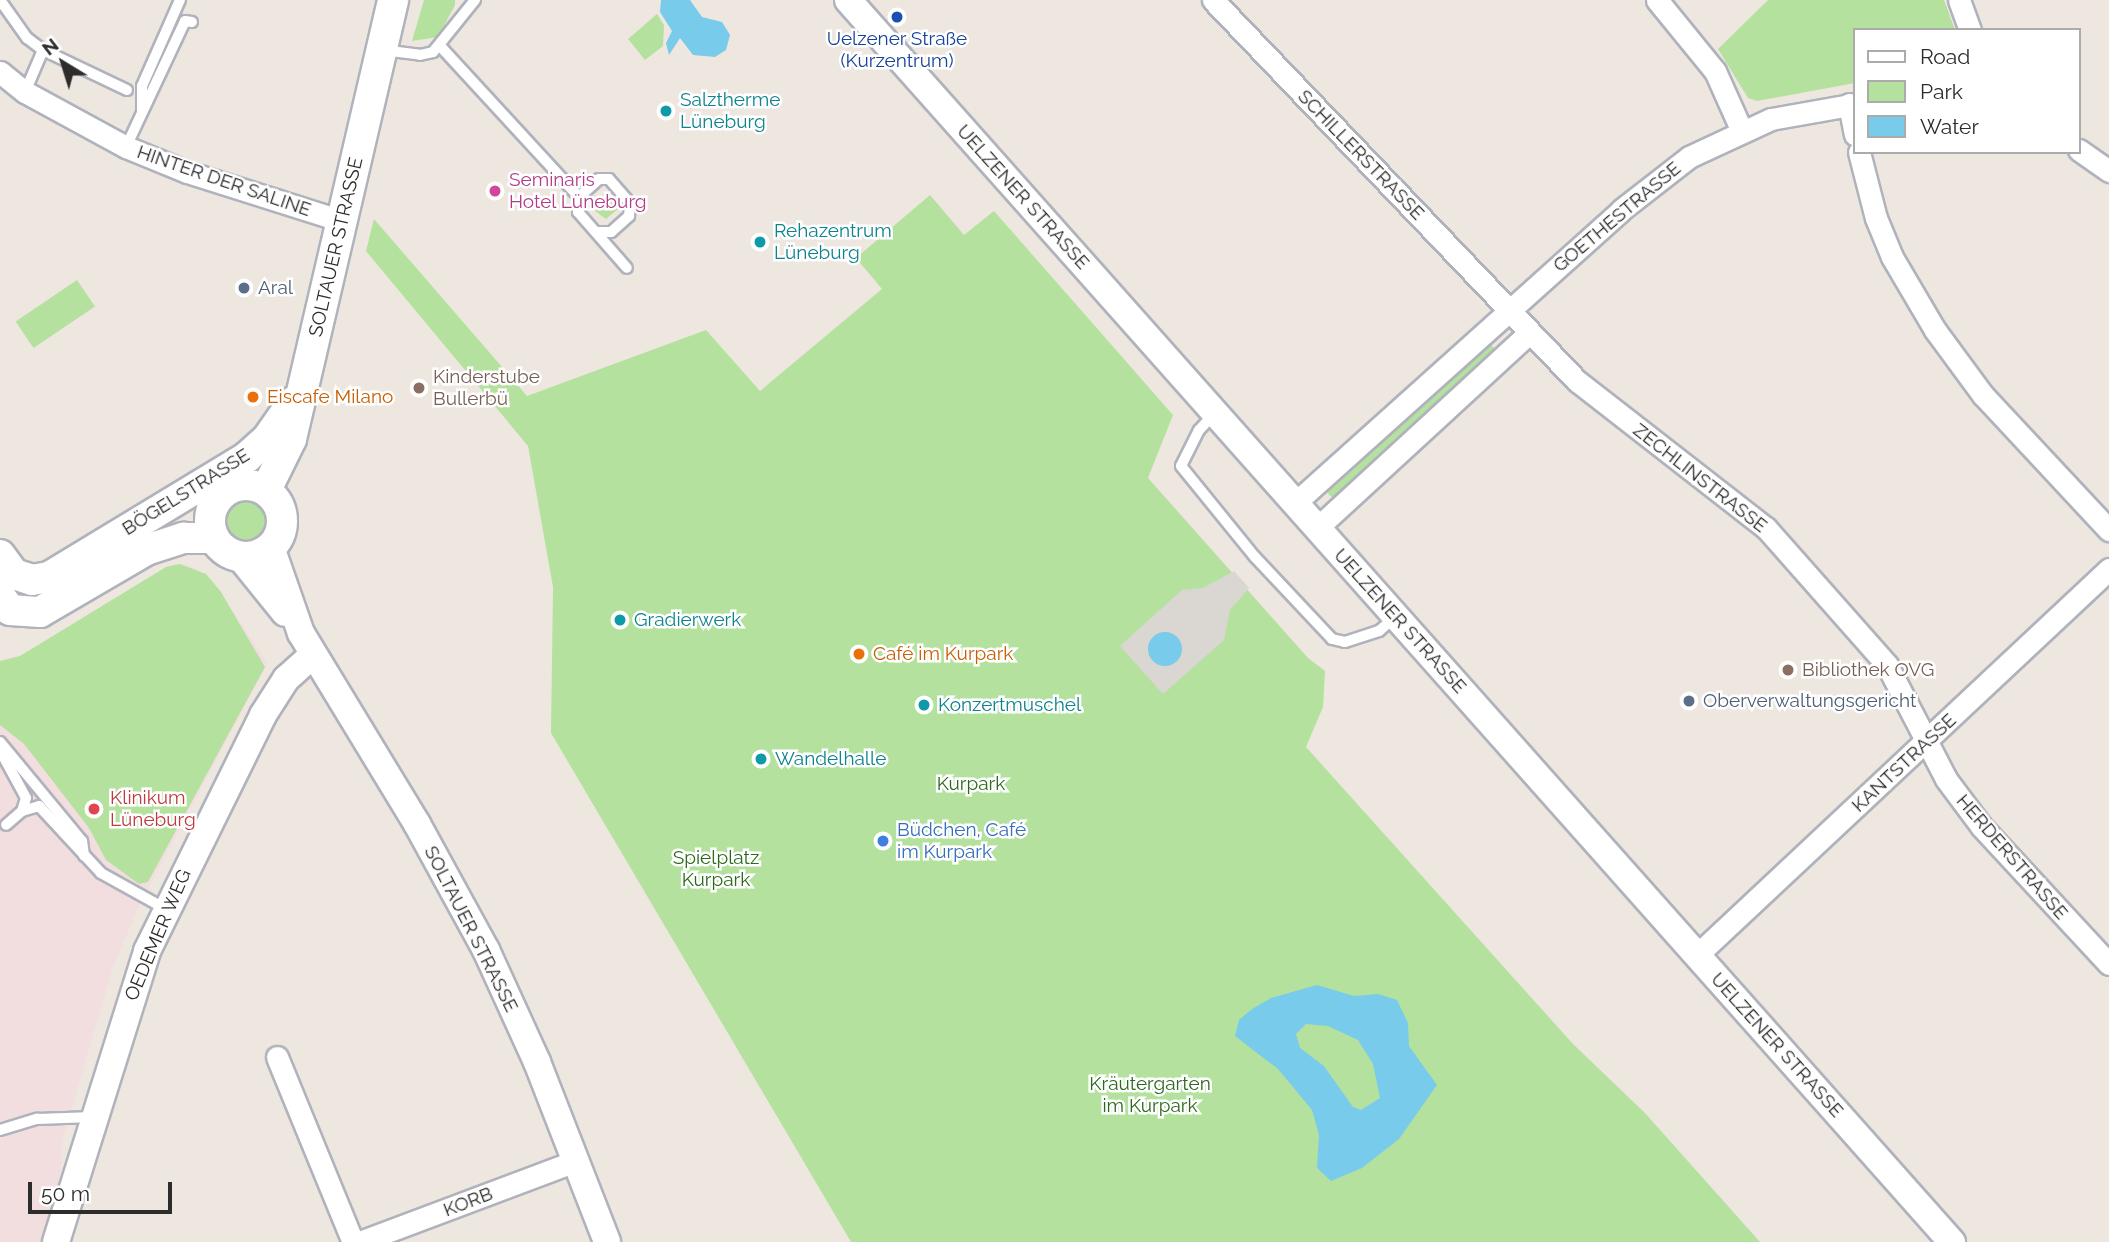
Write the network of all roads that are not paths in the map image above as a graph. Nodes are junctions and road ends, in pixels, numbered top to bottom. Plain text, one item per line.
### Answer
1 (180, 0) edge
2 (393, 0) edge
3 (475, 0) edge
4 (848, 0) edge
5 (1213, 0) edge
6 (1657, 0) edge
7 (1959, 0) edge
8 (0, 1) edge
9 (192, 22) dead end
10 (1969, 28) edge
11 (441, 47) junction
12 (381, 50) junction
13 (44, 51) junction
14 (0, 72) edge
15 (127, 90) dead end
16 (25, 92) junction
17 (1852, 104) edge
18 (142, 117) junction
19 (1854, 124) edge
20 (1741, 129) junction
21 (127, 147) junction
22 (2081, 151) edge
23 (1860, 154) edge
24 (2109, 171) edge
25 (579, 197) junction
26 (342, 221) junction
27 (596, 232) junction
28 (627, 268) dead end
29 (1508, 310) junction
30 (1529, 333) junction
31 (306, 376) junction
32 (1215, 413) junction
33 (266, 490) junction
34 (1295, 503) junction
35 (212, 526) junction
36 (1317, 528) junction
37 (2109, 530) edge
38 (122, 537) junction
39 (271, 547) junction
40 (239, 556) junction
41 (2109, 569) edge
42 (8, 592) edge
43 (1396, 617) junction
44 (307, 644) junction
45 (1927, 741) junction
46 (0, 742) edge
47 (0, 750) edge
48 (22, 811) junction
49 (6, 825) dead end
50 (84, 856) junction
51 (166, 909) junction
52 (1697, 955) junction
53 (2109, 964) edge
54 (277, 1057) dead end
55 (93, 1117) junction
56 (0, 1130) edge
57 (575, 1160) junction
58 (56, 1242) edge
59 (353, 1242) edge
60 (360, 1242) edge
61 (607, 1242) edge
62 (1952, 1242) edge

1 - 18 lane
2 - 12 main road, SOLTAUER STRASSE
3 - 11 lane
4 - 32 street, UELZENER STRASSE
5 - 29 street, SCHILLERSTRASSE
6 - 20 street
7 - 10 street
8 - 13 lane
9 - 18 lane
11 - 12 lane
11 - 25 lane
12 - 26 main road, SOLTAUER STRASSE
13 - 15 lane
13 - 16 lane
14 - 16 street, HINTER DER SALINE
16 - 21 street, HINTER DER SALINE
17 - 19 street
17 - 20 street, GOETHESTRASSE
18 - 21 lane
20 - 29 street, GOETHESTRASSE
21 - 26 street, HINTER DER SALINE
22 - 24 street
23 - 37 street
25 - 27 lane
25 - 27 lane
26 - 31 main road, SOLTAUER STRASSE
27 - 28 lane
29 - 30 street
29 - 34 street, GOETHESTRASSE
30 - 36 street
30 - 45 street, ZECHLINSTRASSE
31 - 33 main road, SOLTAUER STRASSE
31 - 38 main road, BÖGELSTRASSE
32 - 34 street, UELZENER STRASSE
32 - 43 lane
33 - 35 main road
33 - 39 main road
34 - 36 street, UELZENER STRASSE
35 - 38 main road, BÖGELSTRASSE
35 - 40 main road, SOLTAUER STRASSE
35 - 42 main road, BÖGELSTRASSE
36 - 43 street, UELZENER STRASSE
38 - 42 main road, BÖGELSTRASSE
39 - 40 main road
39 - 44 street, SOLTAUER STRASSE
40 - 44 street, SOLTAUER STRASSE
41 - 45 street, KANTSTRASSE
43 - 52 street, UELZENER STRASSE
44 - 51 street, OEDEMER WEG
44 - 57 street, SOLTAUER STRASSE
45 - 52 street, KANTSTRASSE
45 - 53 street, HERDERSTRASSE
46 - 50 lane
47 - 48 lane
48 - 49 lane
48 - 50 lane
50 - 51 lane
51 - 55 street, OEDEMER WEG
52 - 62 street, UELZENER STRASSE
54 - 59 street
55 - 56 lane
55 - 58 street, OEDEMER WEG
57 - 60 street, KORB
57 - 61 street, SOLTAUER STRASSE

